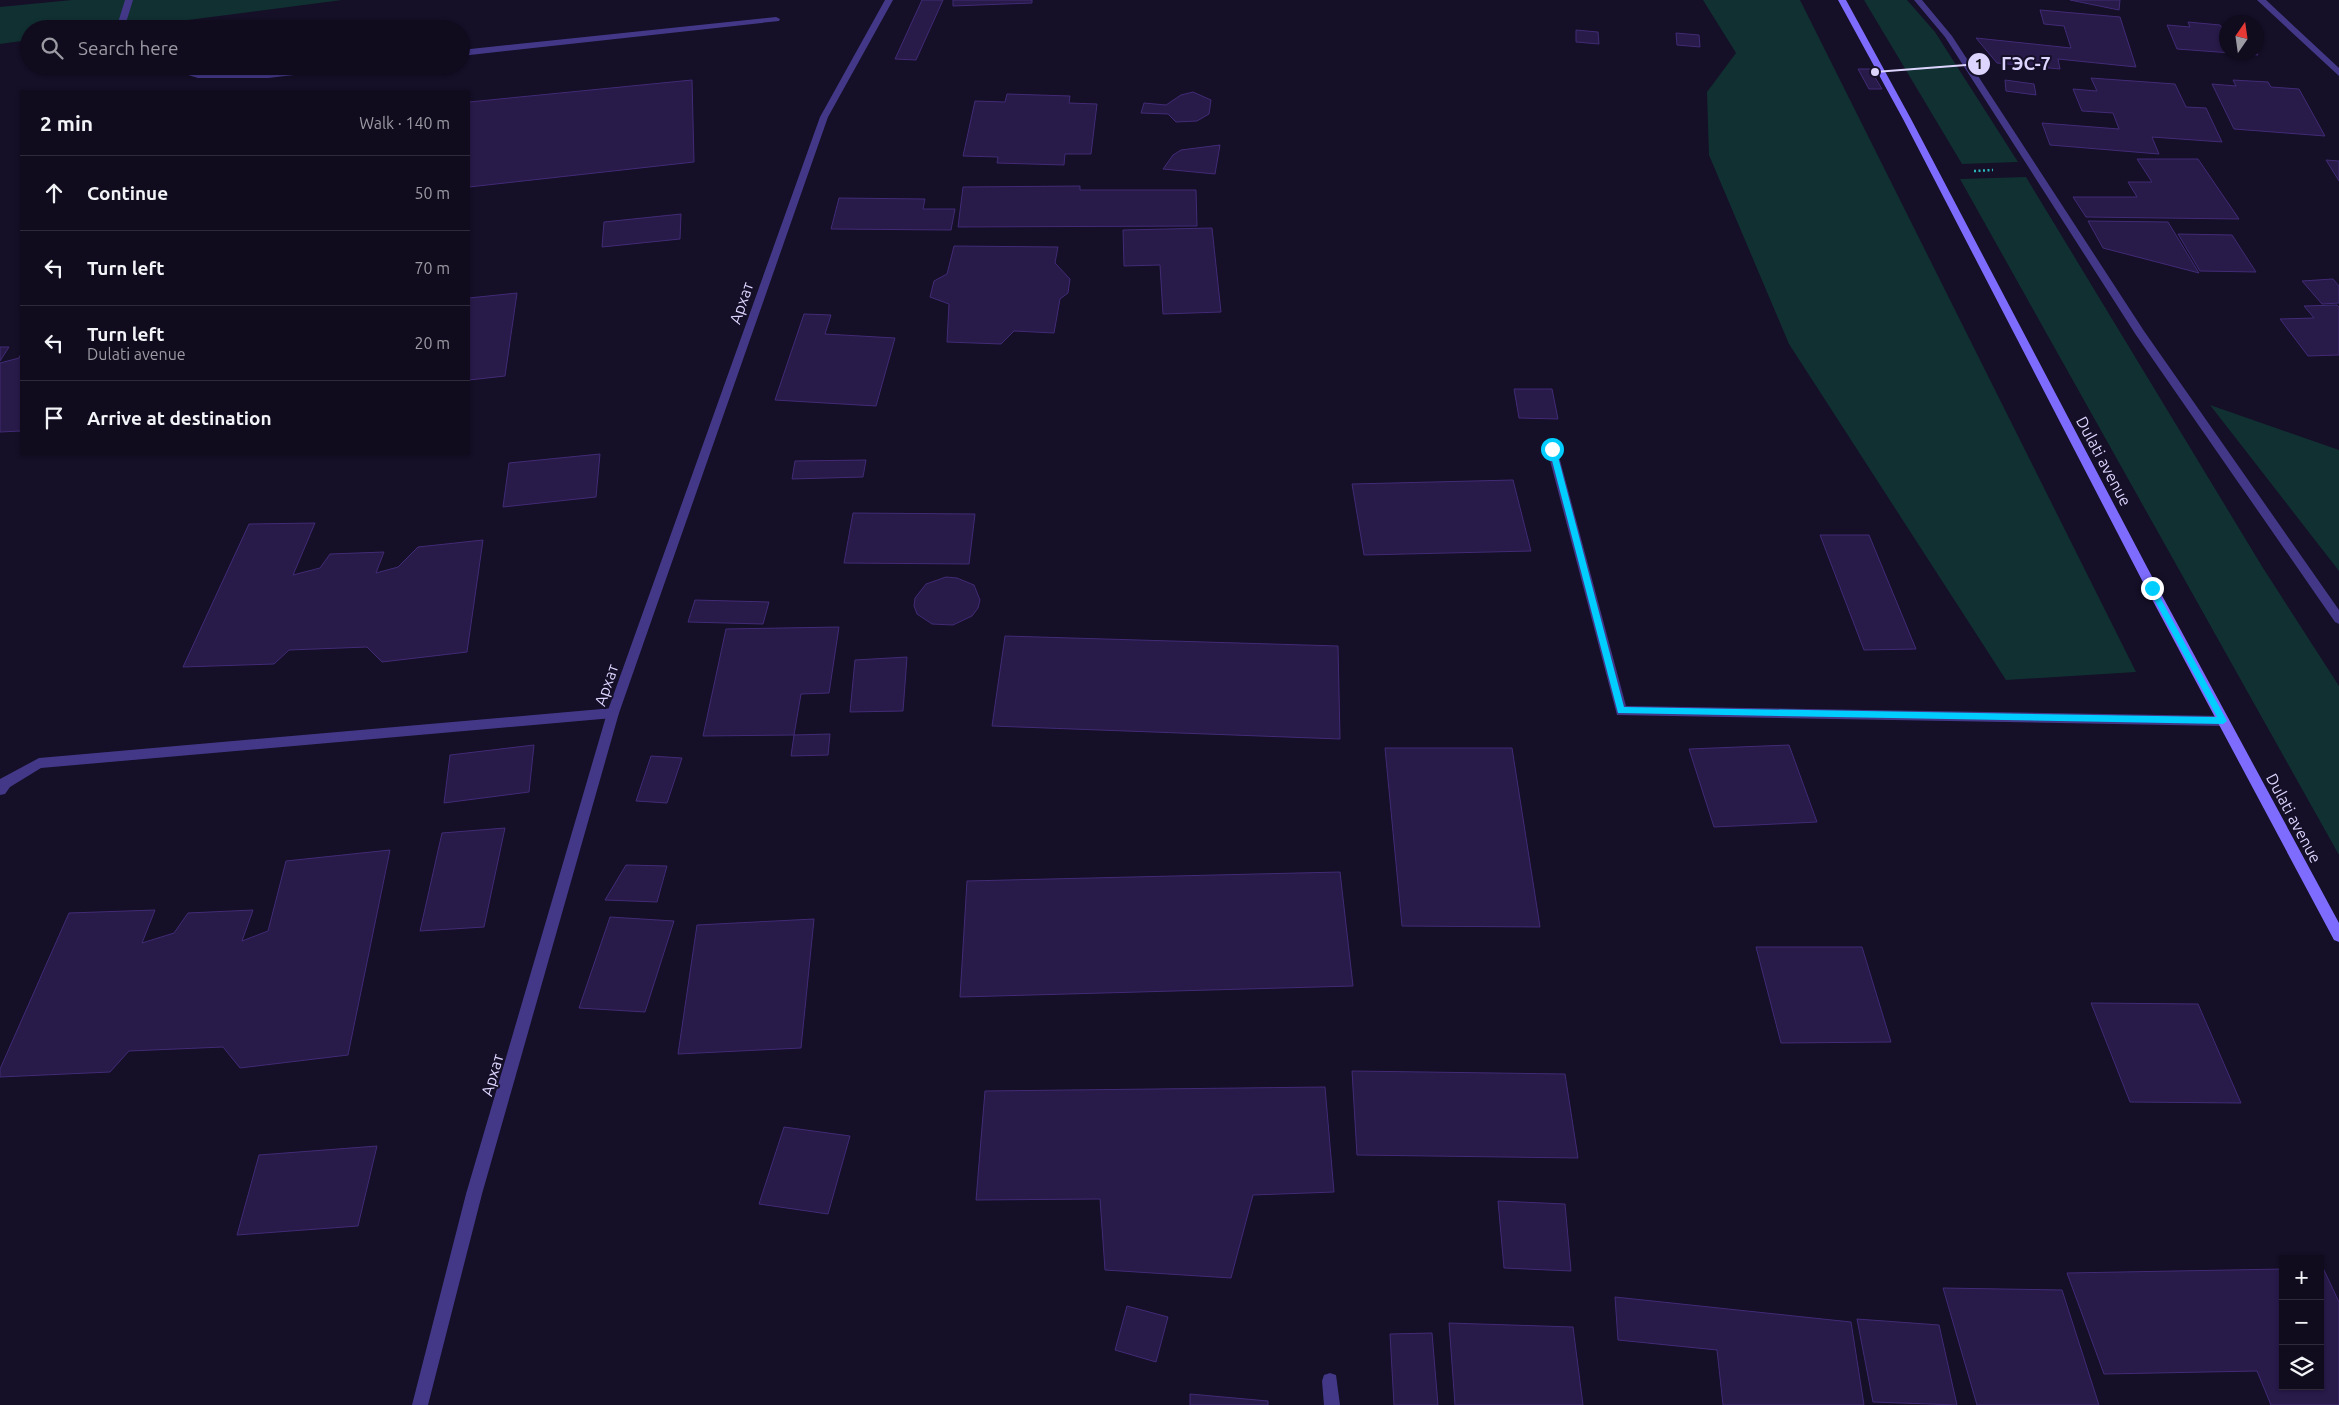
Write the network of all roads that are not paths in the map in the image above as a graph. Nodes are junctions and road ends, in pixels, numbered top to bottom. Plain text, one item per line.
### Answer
1 (129, 0) edge
2 (889, 0) edge
3 (1842, 0) edge
4 (1918, 0) edge
5 (2261, 0) edge
6 (776, 19) dead end
7 (123, 20) edge
8 (470, 53) edge
9 (2339, 73) edge
10 (198, 75) edge
11 (268, 75) edge
12 (1552, 449) dead end
13 (2339, 619) edge
14 (613, 713) junction
15 (2223, 721) junction
16 (0, 790) edge
17 (2339, 936) edge
18 (1330, 1381) dead end
19 (420, 1405) edge
20 (1332, 1405) edge

1 - 7 street
2 - 14 street, Архат
3 - 15 main road, Dulati avenue
4 - 13 street
5 - 9 street
6 - 8 street
10 - 11 street
12 - 15 street
14 - 16 street
14 - 19 street, Архат
15 - 17 main road, Dulati avenue
18 - 20 street

